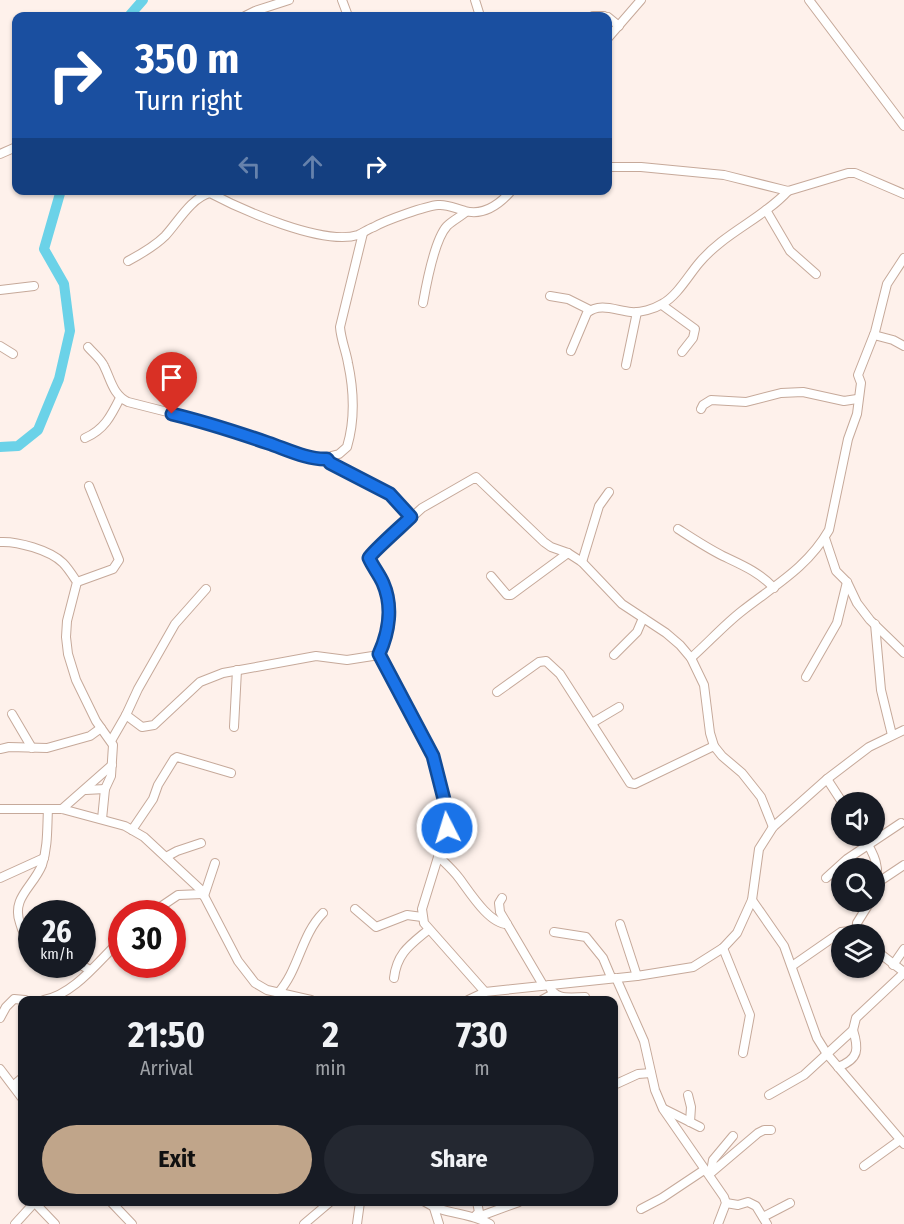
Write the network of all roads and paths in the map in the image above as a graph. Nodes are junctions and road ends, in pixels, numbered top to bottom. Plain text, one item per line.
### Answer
1 (289, 0) edge
2 (641, 0) edge
3 (809, 0) edge
4 (253, 12) edge
5 (612, 21) edge
6 (619, 26) junction
7 (612, 34) edge
8 (904, 126) edge
9 (612, 168) edge
10 (788, 190) junction
11 (904, 194) edge
12 (207, 195) edge
13 (212, 195) edge
14 (507, 195) edge
15 (766, 210) junction
16 (466, 212) junction
17 (363, 233) junction
18 (904, 258) edge
19 (128, 261) dead end
20 (816, 274) dead end
21 (34, 286) dead end
22 (0, 290) edge
23 (550, 296) dead end
24 (423, 303) dead end
25 (662, 305) junction
26 (590, 310) junction
27 (638, 312) junction
28 (874, 335) junction
29 (0, 346) edge
30 (904, 346) edge
31 (88, 347) dead end
32 (571, 351) dead end
33 (682, 352) dead end
34 (13, 354) dead end
35 (626, 365) dead end
36 (120, 398) junction
37 (857, 399) junction
38 (701, 409) dead end
39 (84, 438) dead end
40 (327, 459) junction
41 (89, 486) dead end
42 (609, 492) dead end
43 (411, 517) junction
44 (678, 529) dead end
45 (825, 538) junction
46 (0, 542) edge
47 (568, 553) junction
48 (582, 562) junction
49 (490, 576) dead end
50 (77, 582) junction
51 (847, 582) junction
52 (774, 588) junction
53 (206, 589) dead end
54 (643, 618) junction
55 (875, 624) junction
56 (904, 653) edge
57 (379, 654) junction
58 (614, 655) dead end
59 (691, 658) junction
60 (237, 670) junction
61 (806, 677) dead end
62 (497, 692) dead end
63 (619, 706) dead end
64 (12, 714) dead end
65 (126, 715) junction
66 (592, 723) junction
67 (234, 727) dead end
68 (101, 728) junction
69 (904, 730) edge
70 (892, 735) junction
71 (111, 741) junction
72 (714, 746) junction
73 (32, 748) junction
74 (0, 749) edge
75 (112, 765) junction
76 (231, 773) dead end
77 (827, 779) junction
78 (86, 789) junction
79 (105, 789) junction
80 (835, 792) edge
81 (0, 809) edge
82 (48, 809) junction
83 (62, 809) junction
84 (102, 819) junction
85 (901, 823) dead end
86 (773, 827) junction
87 (132, 830) junction
88 (885, 834) edge
89 (201, 843) dead end
90 (869, 846) joint
91 (438, 856) junction
92 (166, 857) junction
93 (44, 858) junction
94 (875, 858) edge
95 (214, 863) dead end
96 (904, 865) edge
97 (0, 878) edge
98 (826, 878) dead end
99 (885, 879) edge
100 (204, 895) junction
101 (502, 898) dead end
102 (20, 900) edge
103 (171, 900) edge
104 (752, 900) junction
105 (355, 909) dead end
106 (323, 913) dead end
107 (422, 917) junction
108 (507, 924) junction
109 (620, 924) dead end
110 (428, 930) junction
111 (554, 932) dead end
112 (831, 939) edge
113 (723, 948) junction
114 (904, 949) edge
115 (108, 953) edge
116 (885, 958) edge
117 (96, 964) edge
118 (893, 964) junction
119 (792, 966) junction
120 (904, 972) edge
121 (637, 976) junction
122 (82, 978) edge
123 (394, 978) dead end
124 (614, 978) junction
125 (546, 985) junction
126 (485, 992) junction
127 (278, 993) junction
128 (553, 994) junction
129 (63, 996) edge
130 (288, 996) edge
131 (476, 996) edge
132 (549, 996) edge
133 (556, 996) edge
134 (18, 999) edge
135 (0, 1018) edge
136 (853, 1030) junction
137 (743, 1053) dead end
138 (827, 1054) junction
139 (838, 1067) junction
140 (0, 1069) edge
141 (651, 1073) junction
142 (18, 1082) edge
143 (618, 1082) edge
144 (14, 1085) junction
145 (18, 1092) edge
146 (688, 1095) dead end
147 (769, 1095) dead end
148 (663, 1109) junction
149 (690, 1122) junction
150 (700, 1127) dead end
151 (771, 1130) dead end
152 (733, 1136) dead end
153 (902, 1142) edge
154 (864, 1166) dead end
155 (709, 1174) junction
156 (726, 1203) junction
157 (790, 1203) dead end
158 (31, 1206) edge
159 (38, 1206) edge
160 (115, 1206) edge
161 (325, 1206) edge
162 (359, 1206) edge
163 (431, 1206) edge
164 (478, 1206) edge
165 (508, 1206) edge
166 (434, 1208) junction
167 (641, 1209) dead end
168 (476, 1217) junction
169 (765, 1220) edge
170 (15, 1224) edge
171 (55, 1224) edge
172 (132, 1224) edge
173 (304, 1224) edge
174 (357, 1224) edge
175 (439, 1224) edge
176 (490, 1224) edge
177 (718, 1224) edge

1 - 4 street
2 - 6 street
3 - 8 street
5 - 6 street
6 - 7 street
9 - 10 street
10 - 11 street
10 - 15 street
12 - 19 street
13 - 17 street
14 - 16 street
15 - 20 street
15 - 25 street
16 - 17 street
16 - 24 street
17 - 40 street
18 - 28 street
21 - 22 street
23 - 26 street
25 - 27 street
25 - 33 street
26 - 27 street
26 - 32 street
27 - 35 street
28 - 30 street
28 - 37 street
29 - 34 street
31 - 36 street
36 - 39 street
36 - 40 street
37 - 38 street
37 - 45 street
40 - 43 street
41 - 50 street
42 - 48 street
43 - 47 street
43 - 57 street
44 - 52 street
45 - 51 street
45 - 52 street
46 - 50 street
47 - 48 street
47 - 49 street
48 - 54 street
50 - 68 street
51 - 55 street
51 - 61 street
52 - 59 street
53 - 65 street
54 - 58 street
54 - 59 street
55 - 56 street
55 - 70 street
57 - 60 street
57 - 91 street
59 - 72 street
60 - 65 street
60 - 67 street
62 - 66 street
63 - 66 street
64 - 73 street
65 - 71 street
66 - 72 street
68 - 71 street
68 - 73 street
69 - 70 street
70 - 77 street
71 - 75 street
72 - 86 street
73 - 74 street
75 - 78 street
75 - 79 street
76 - 87 street
77 - 80 street
77 - 86 street
78 - 79 street
78 - 83 street
79 - 84 street
81 - 82 street
82 - 83 street
82 - 93 street
83 - 84 street
84 - 87 street
85 - 88 street
86 - 104 street
87 - 92 street
89 - 92 street
90 - 94 street
90 - 98 street
91 - 107 street
91 - 108 street
92 - 100 street
93 - 97 street
93 - 102 street
95 - 100 street
96 - 99 street
100 - 103 street
100 - 127 street
101 - 108 street
104 - 113 street
104 - 119 street
105 - 107 street
106 - 127 street
107 - 110 street
108 - 125 street
109 - 121 street
110 - 123 street
110 - 126 street
111 - 124 street
112 - 119 street
113 - 121 street
113 - 137 street
114 - 118 street
115 - 117 street
116 - 118 street
118 - 120 street
119 - 138 street
120 - 136 street
121 - 124 street
122 - 129 street
124 - 125 street
124 - 141 street
125 - 126 street
125 - 128 street
126 - 131 street
127 - 130 street
128 - 132 street
128 - 133 street
134 - 135 street
136 - 138 street
136 - 139 street
138 - 139 street
138 - 147 street
139 - 153 street
140 - 144 street
141 - 143 street
141 - 148 street
142 - 144 street
144 - 145 street
146 - 149 street
148 - 149 street
148 - 155 street
149 - 150 street
151 - 155 street
152 - 155 street
153 - 154 street
155 - 156 street
155 - 167 street
156 - 169 street
156 - 177 street
157 - 169 street
158 - 170 street
159 - 171 street
160 - 172 street
161 - 173 street
162 - 174 street
163 - 166 street
164 - 168 street
165 - 168 street
166 - 168 street
166 - 175 street
168 - 176 street

